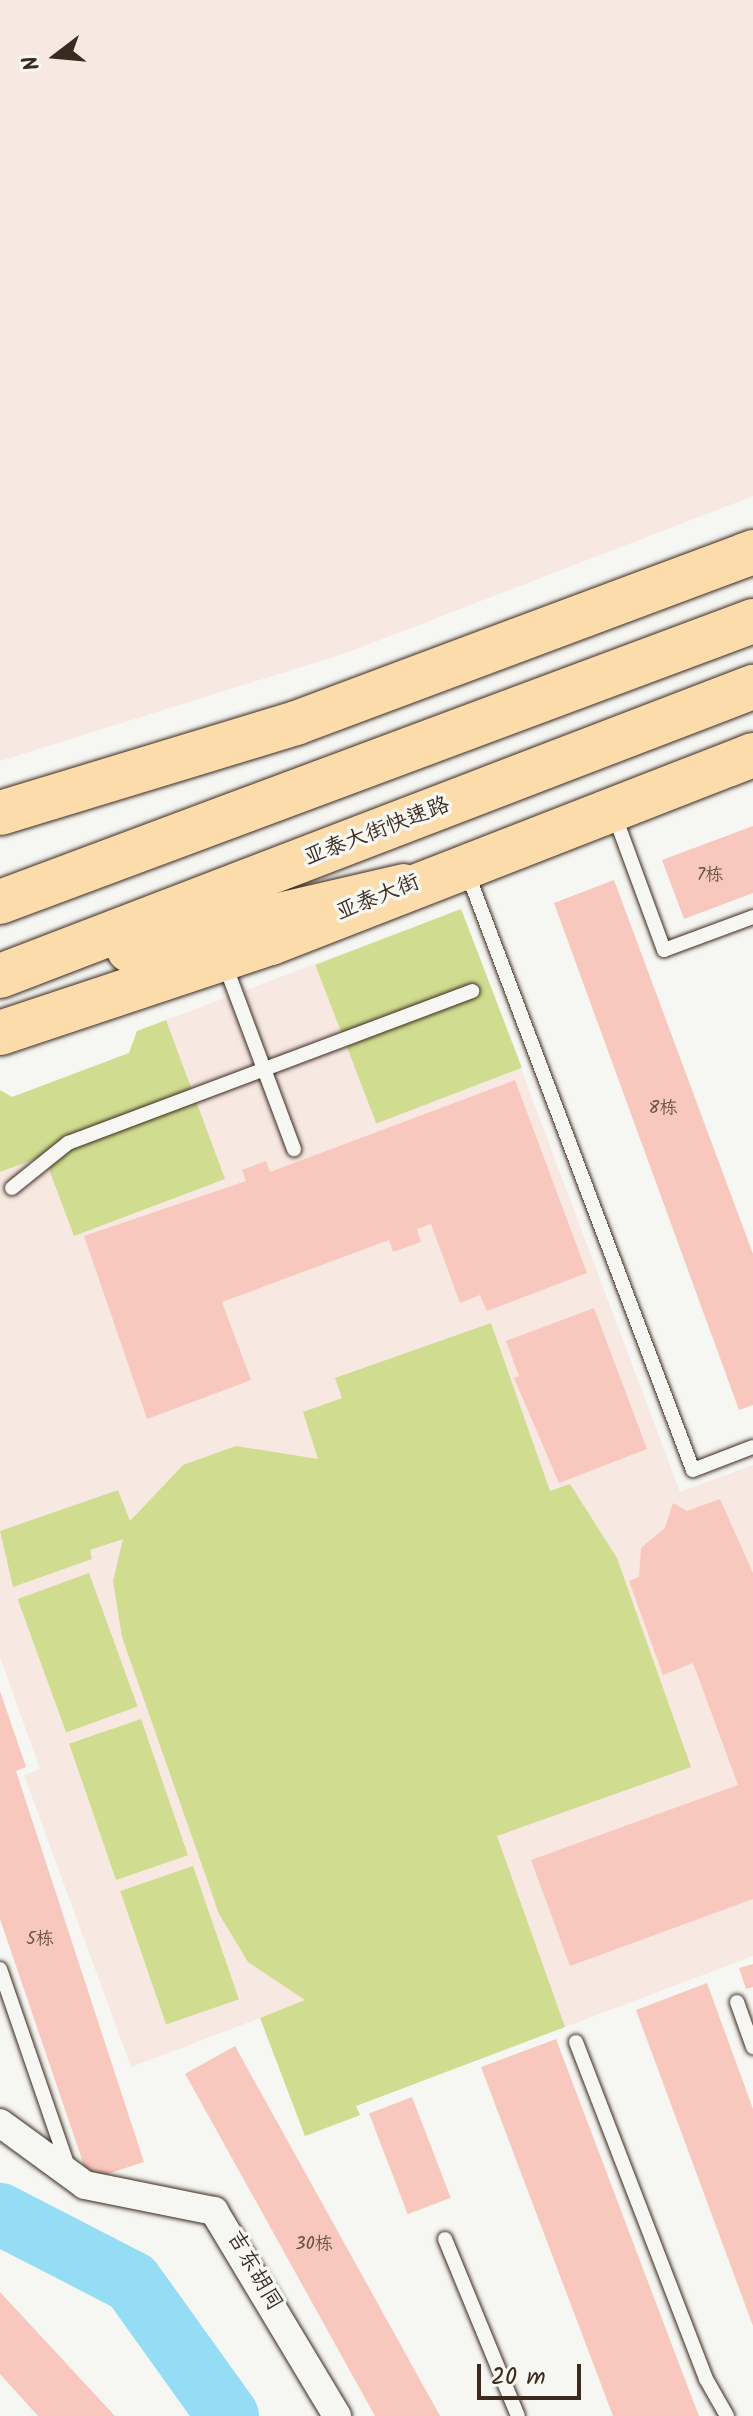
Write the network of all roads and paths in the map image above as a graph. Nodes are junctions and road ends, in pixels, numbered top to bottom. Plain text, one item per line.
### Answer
1 (753, 552) edge
2 (753, 621) edge
3 (753, 687) edge
4 (753, 755) edge
5 (612, 808) junction
6 (0, 813) edge
7 (464, 864) junction
8 (404, 886) junction
9 (0, 902) edge
10 (753, 917) edge
11 (223, 959) junction
12 (20, 969) edge
13 (472, 991) dead end
14 (0, 1033) edge
15 (264, 1069) junction
16 (294, 1149) dead end
17 (12, 1188) dead end
18 (753, 1447) edge
19 (0, 1969) edge
20 (737, 2002) dead end
21 (576, 2042) dead end
22 (753, 2047) edge
23 (0, 2123) edge
24 (72, 2177) junction
25 (445, 2239) dead end
26 (337, 2416) edge
27 (518, 2416) edge
28 (727, 2416) edge

1 - 6 main road
2 - 9 main road
3 - 12 main road, 亚泰大街快速路
4 - 5 main road, 亚泰大街
5 - 7 main road, 亚泰大街
5 - 10 lane
7 - 8 main road, 亚泰大街
7 - 18 lane
8 - 11 main road, 亚泰大街
8 - 12 main road
11 - 14 main road, 亚泰大街
11 - 15 lane
13 - 15 lane
15 - 16 lane
15 - 17 lane
19 - 24 lane
20 - 22 lane
21 - 28 lane
23 - 24 street, 吉东胡同
24 - 26 street, 吉东胡同
25 - 27 lane

